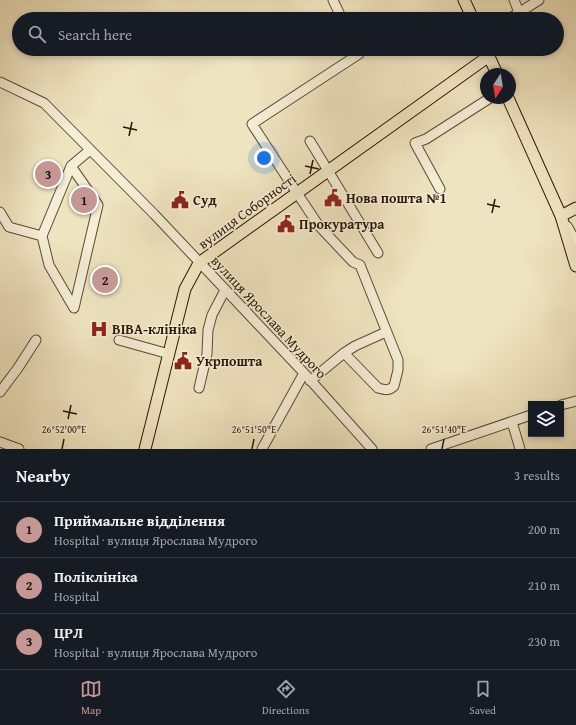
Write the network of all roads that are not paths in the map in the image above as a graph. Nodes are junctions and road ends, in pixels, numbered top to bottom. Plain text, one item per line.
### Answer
1 (333, 0) edge
2 (464, 0) edge
3 (514, 0) edge
4 (539, 0) edge
5 (339, 12) edge
6 (470, 12) edge
7 (519, 12) joint
8 (356, 56) edge
9 (483, 56) edge
10 (490, 56) edge
11 (495, 68) edge
12 (0, 82) edge
13 (481, 104) edge
14 (511, 104) edge
15 (310, 141) dead end
16 (90, 150) junction
17 (71, 166) junction
18 (328, 171) junction
19 (440, 189) dead end
20 (297, 193) junction
21 (576, 208) edge
22 (0, 212) edge
23 (561, 216) junction
24 (42, 236) junction
25 (576, 242) edge
26 (378, 253) dead end
27 (199, 263) junction
28 (576, 266) edge
29 (225, 290) junction
30 (386, 332) junction
31 (36, 340) dead end
32 (119, 340) dead end
33 (344, 353) junction
34 (169, 354) junction
35 (304, 373) junction
36 (310, 381) junction
37 (199, 388) dead end
38 (0, 392) edge
39 (576, 401) edge
40 (564, 404) edge
41 (528, 416) edge
42 (512, 422) junction
43 (0, 442) edge
44 (19, 449) edge
45 (145, 449) edge
46 (262, 449) edge
47 (372, 449) edge
48 (431, 449) edge
49 (520, 449) edge

1 - 5 street
2 - 6 main road
3 - 7 street
4 - 7 street
8 - 20 street
9 - 18 main road, вулиця Соборності
10 - 11 main road
12 - 16 street, вулиця Ярослава Мудрого
13 - 19 street
14 - 23 main road
15 - 18 street
16 - 17 street
16 - 27 street, вулиця Ярослава Мудрого
17 - 24 street
17 - 24 street
18 - 20 main road, вулиця Соборності
18 - 26 street
20 - 27 main road, вулиця Соборності
20 - 30 street
21 - 23 main road
22 - 24 street
23 - 25 street
23 - 28 main road
27 - 29 street, вулиця Ярослава Мудрого
27 - 34 main road, вулиця Соборності
29 - 35 street, вулиця Ярослава Мудрого
29 - 37 street
30 - 33 street
30 - 33 street
31 - 38 street
32 - 34 street
33 - 36 street
34 - 45 main road, вулиця Соборності
35 - 36 street, вулиця Ярослава Мудрого
35 - 46 street
36 - 47 street, вулиця Ярослава Мудрого
39 - 40 street
41 - 42 street
42 - 48 street
42 - 49 street
43 - 44 street

